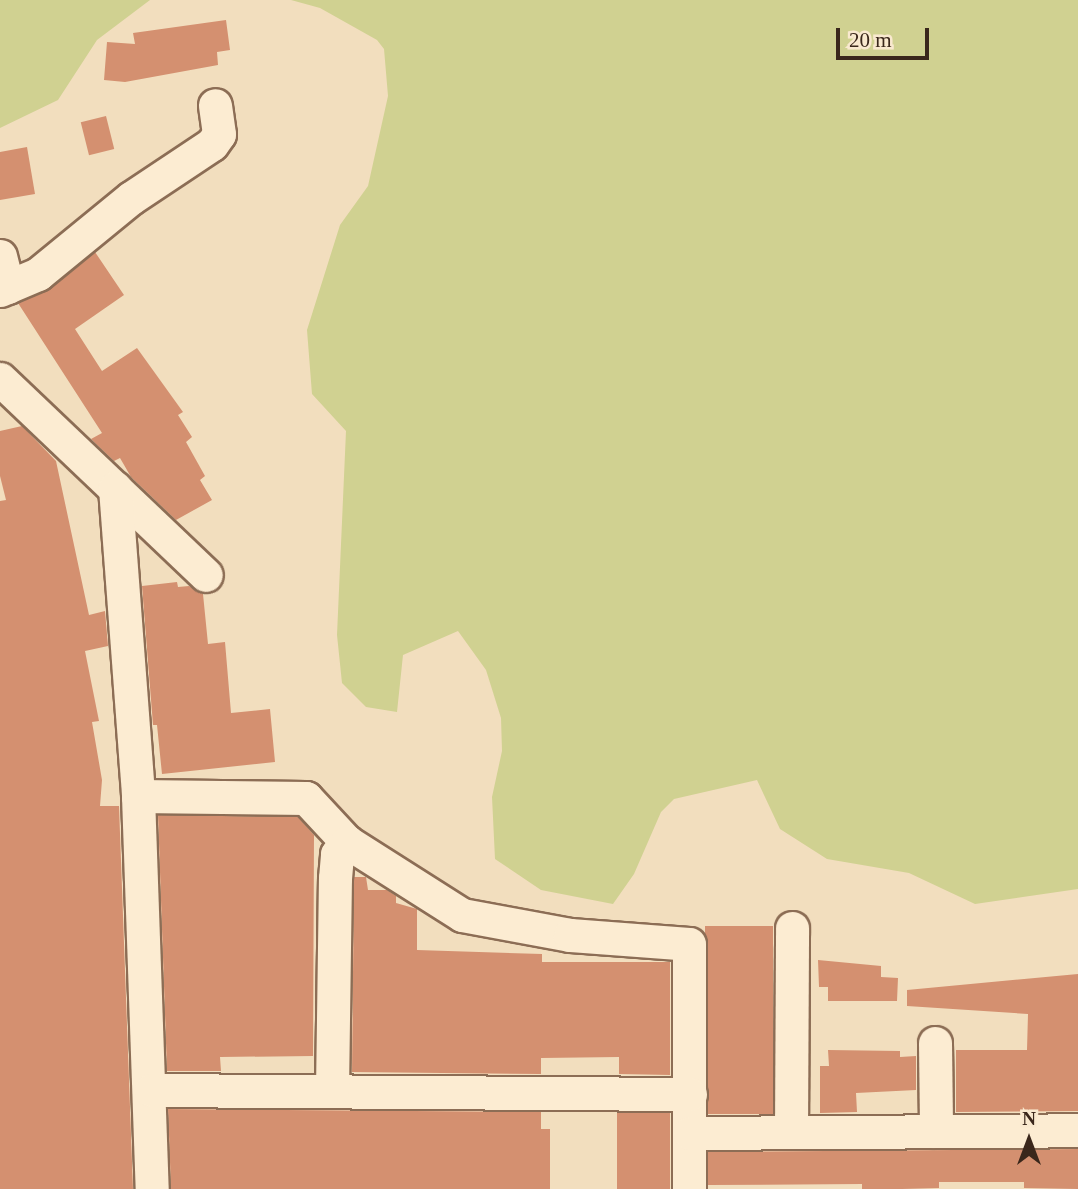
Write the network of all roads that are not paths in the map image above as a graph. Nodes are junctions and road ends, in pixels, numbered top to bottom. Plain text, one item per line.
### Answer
1 (215, 105) dead end
2 (3, 278) edge
3 (0, 379) edge
4 (115, 488) junction
5 (206, 575) dead end
6 (138, 796) junction
7 (347, 842) junction
8 (792, 928) dead end
9 (935, 1044) dead end
10 (151, 1090) junction
11 (332, 1091) junction
12 (690, 1094) junction
13 (1078, 1130) edge
14 (936, 1131) junction
15 (792, 1132) junction
16 (690, 1133) junction
17 (152, 1189) edge
18 (689, 1189) edge

1 - 2 street
3 - 4 street
4 - 5 street
4 - 6 street
6 - 7 street
6 - 10 street
7 - 11 street
7 - 12 street
8 - 15 street
9 - 14 street
10 - 11 street
10 - 17 street
11 - 12 street
12 - 16 street
13 - 14 street
14 - 15 street
15 - 16 street
16 - 18 street

